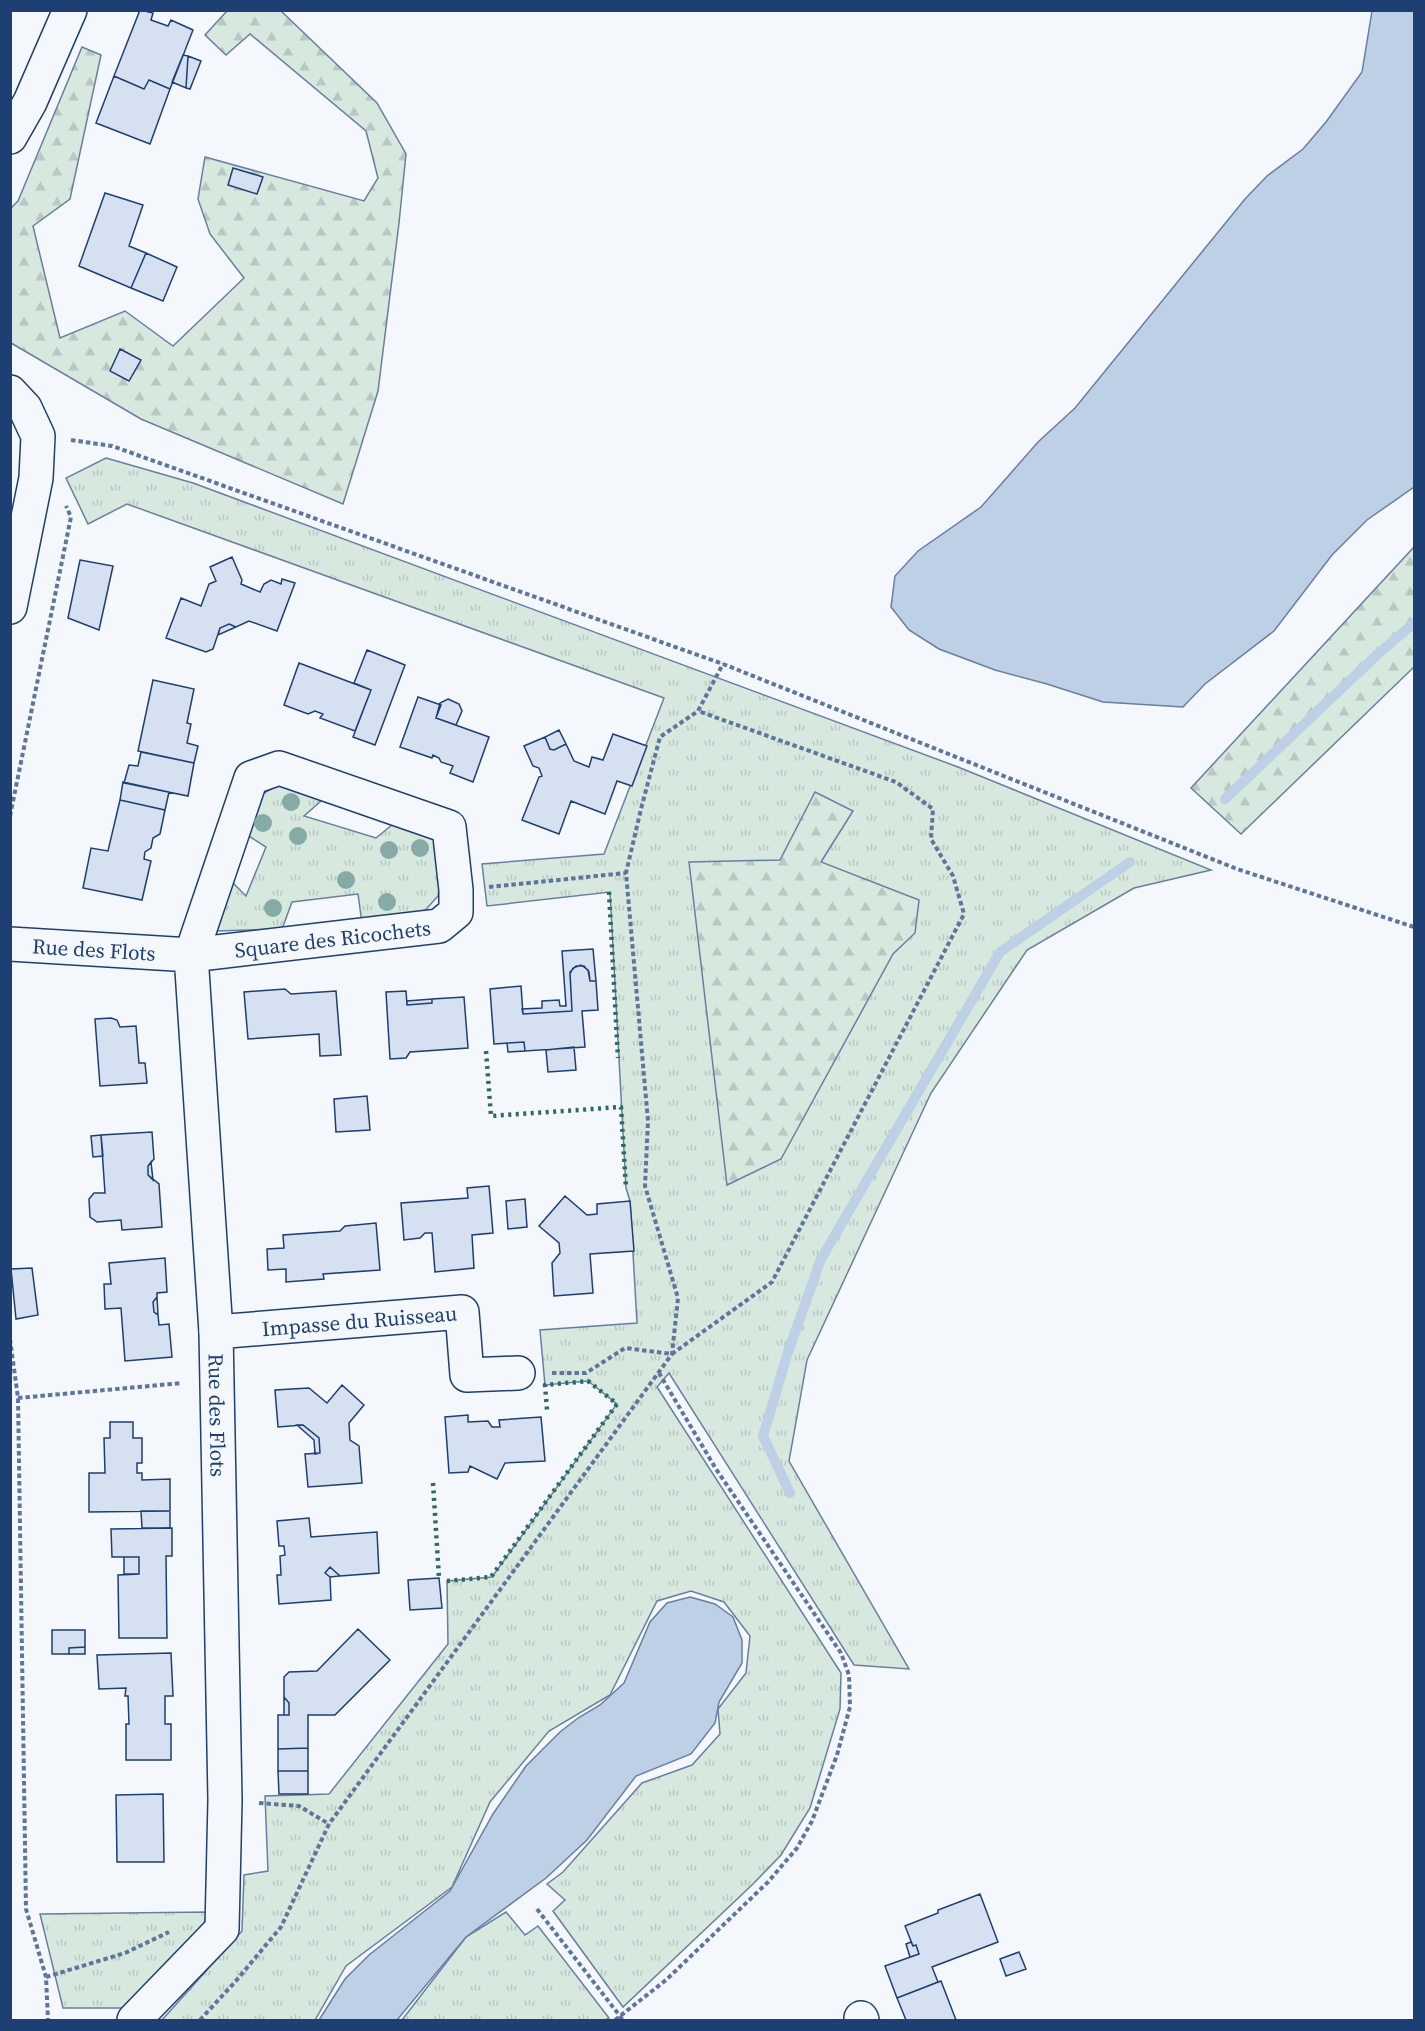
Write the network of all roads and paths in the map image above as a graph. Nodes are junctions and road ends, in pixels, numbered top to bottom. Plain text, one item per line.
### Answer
1 (70, 10) edge
2 (10, 137) edge
3 (10, 392) edge
4 (38, 436) junction
5 (61, 498) dead end
6 (10, 607) edge
7 (698, 711) dead end
8 (10, 816) edge
9 (626, 873) dead end
10 (456, 890) junction
11 (1414, 927) edge
12 (10, 944) edge
13 (191, 955) junction
14 (216, 1332) junction
15 (10, 1339) edge
16 (518, 1373) joint
17 (659, 1373) dead end
18 (217, 1380) junction
19 (18, 1398) junction
20 (19, 1475) junction
21 (10, 1476) edge
22 (225, 1800) junction
23 (329, 1824) dead end
24 (537, 1908) dead end
25 (222, 1929) junction
26 (46, 1977) junction
27 (621, 2019) edge
28 (48, 2020) edge
29 (134, 2020) edge
30 (615, 2020) edge

1 - 2 street
3 - 4 street
4 - 6 street
4 - 11 path
5 - 8 path
7 - 16 path
9 - 10 path
10 - 13 street, Square des Ricochets
10 - 13 street, Square des Ricochets
12 - 13 street, Rue des Flots
13 - 14 street, Rue des Flots
14 - 16 street, Impasse du Ruisseau
14 - 18 street, Rue des Flots
15 - 19 path
17 - 27 path
18 - 19 path
18 - 22 street, Rue des Flots
19 - 20 path
20 - 21 path
20 - 26 path
22 - 23 path
22 - 25 street, Rue des Flots
24 - 27 path
25 - 26 path
25 - 29 street
26 - 28 path
27 - 30 path

